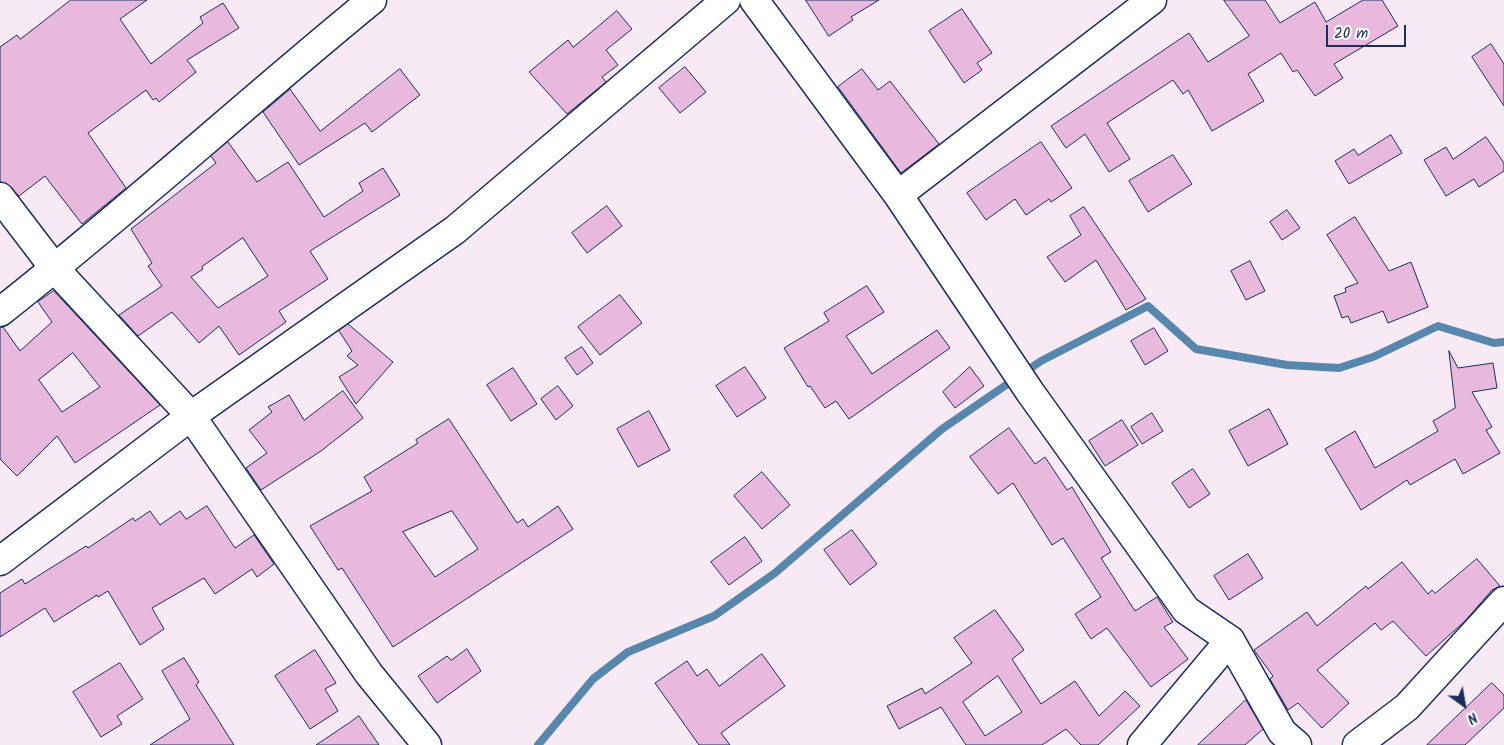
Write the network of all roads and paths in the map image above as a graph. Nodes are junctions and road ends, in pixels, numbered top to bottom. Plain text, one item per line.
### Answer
1 (372, 0) edge
2 (726, 0) edge
3 (754, 0) edge
4 (1152, 0) edge
5 (898, 195) junction
6 (0, 197) edge
7 (55, 268) junction
8 (0, 312) edge
9 (191, 416) junction
10 (0, 561) edge
11 (1504, 601) edge
12 (1230, 640) junction
13 (427, 745) edge
14 (1142, 745) edge
15 (1297, 745) edge
16 (1357, 745) edge

1 - 7 street
2 - 9 street
3 - 5 street
4 - 5 street
5 - 12 street
6 - 7 street
7 - 8 street
7 - 9 street
9 - 10 street
9 - 13 street
11 - 16 street
12 - 14 street
12 - 15 street

